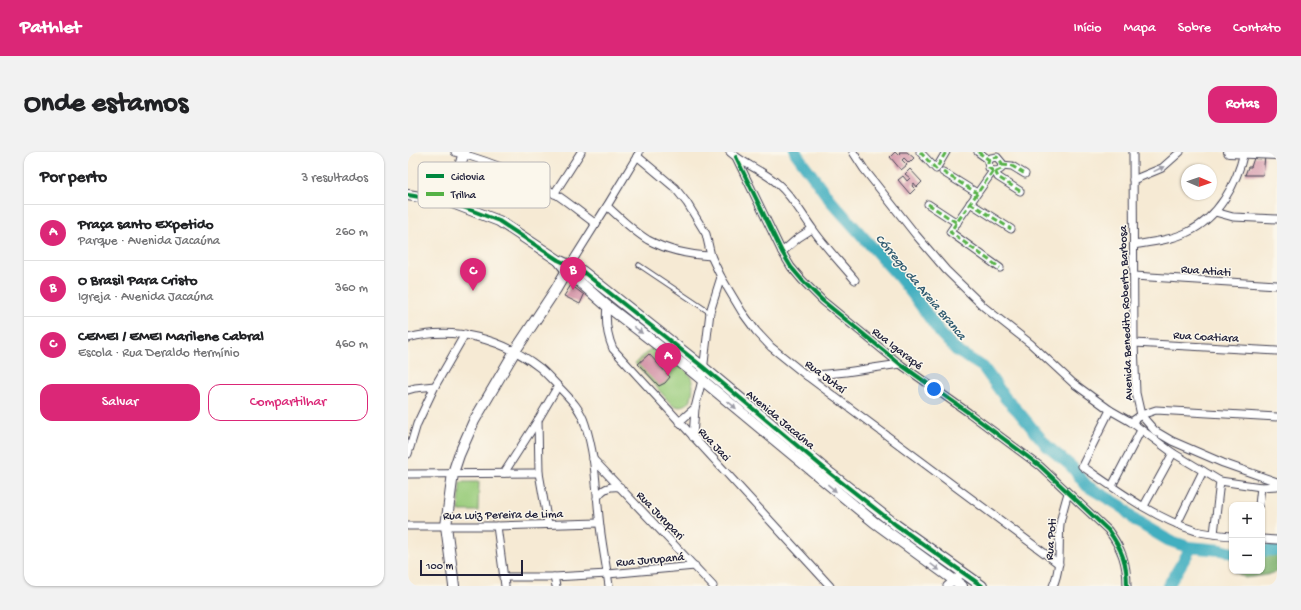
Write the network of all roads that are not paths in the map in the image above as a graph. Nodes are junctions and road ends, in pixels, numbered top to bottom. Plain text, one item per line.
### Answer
1 (580, 152) edge
2 (730, 152) edge
3 (853, 152) edge
4 (920, 152) edge
5 (946, 152) edge
6 (978, 152) edge
7 (1133, 152) edge
8 (1180, 152) edge
9 (1230, 152) edge
10 (1244, 152) edge
11 (461, 153) edge
12 (638, 154) edge
13 (1277, 154) edge
14 (736, 157) junction
15 (1002, 158) edge
16 (989, 160) junction
17 (486, 162) edge
18 (994, 171) junction
19 (943, 172) dead end
20 (1025, 174) dead end
21 (1133, 180) junction
22 (1020, 191) dead end
23 (550, 192) edge
24 (977, 193) junction
25 (554, 194) junction
26 (408, 195) edge
27 (418, 197) edge
28 (970, 203) junction
29 (928, 204) dead end
30 (607, 206) junction
31 (465, 208) edge
32 (1215, 212) junction
33 (1277, 219) edge
34 (957, 223) junction
35 (596, 224) junction
36 (812, 229) junction
37 (1011, 229) dead end
38 (1134, 245) junction
39 (782, 252) junction
40 (711, 256) junction
41 (639, 265) dead end
42 (568, 267) junction
43 (1000, 268) dead end
44 (1134, 276) junction
45 (721, 277) junction
46 (855, 280) dead end
47 (1277, 285) edge
48 (607, 306) junction
49 (710, 312) junction
50 (466, 334) junction
51 (408, 338) edge
52 (1134, 343) junction
53 (515, 351) junction
54 (1277, 351) edge
55 (900, 364) junction
56 (703, 367) junction
57 (807, 376) junction
58 (702, 380) junction
59 (435, 386) junction
60 (558, 386) junction
61 (408, 390) edge
62 (695, 408) junction
63 (1110, 410) junction
64 (1141, 415) junction
65 (1277, 417) edge
66 (538, 420) junction
67 (679, 422) junction
68 (1131, 422) junction
69 (1141, 430) junction
70 (693, 437) junction
71 (1173, 452) junction
72 (408, 454) edge
73 (593, 459) junction
74 (1203, 471) junction
75 (504, 473) junction
76 (539, 473) junction
77 (408, 474) edge
78 (452, 474) junction
79 (1220, 481) junction
80 (1277, 482) edge
81 (1112, 486) junction
82 (1277, 486) edge
83 (620, 487) junction
84 (1261, 487) junction
85 (1068, 493) junction
86 (597, 498) junction
87 (1260, 502) edge
88 (1144, 506) junction
89 (599, 522) junction
90 (548, 524) junction
91 (1177, 524) junction
92 (408, 526) edge
93 (446, 526) junction
94 (497, 526) junction
95 (1214, 534) junction
96 (1229, 536) edge
97 (1265, 539) edge
98 (1277, 540) edge
99 (1059, 564) junction
100 (695, 566) junction
101 (963, 573) junction
102 (608, 574) junction
103 (503, 577) junction
104 (554, 577) junction
105 (954, 584) edge
106 (454, 586) edge
107 (505, 586) edge
108 (556, 586) edge
109 (609, 586) edge
110 (712, 586) edge
111 (830, 586) edge
112 (982, 586) edge
113 (1053, 586) edge
114 (1127, 586) edge

1 - 25 street
2 - 14 street, Rua Igarapé
3 - 63 street, Avenida Benedito Roberto Barbosa
4 - 5 street
6 - 16 street
7 - 21 street, Avenida Benedito Roberto Barbosa
21 -> 8 street
9 - 10 street
10 - 13 street
10 - 32 street
11 - 17 street
12 - 30 street
12 - 40 street, Rua Jutaí
14 - 36 street, Rua Igarapé
14 - 39 street, Rua Igarapé
15 - 16 street
15 - 18 street
15 - 20 street
16 - 18 street
18 - 22 street
18 - 24 street
19 - 24 street
21 - 38 street, Avenida Benedito Roberto Barbosa
23 - 25 street
24 - 28 street
25 - 35 street
26 - 27 street
28 - 34 street
28 - 37 street
29 - 34 street
30 - 35 street
30 - 40 street
31 - 42 street
32 - 33 street
32 - 38 street
34 - 43 street
35 - 42 street
36 - 39 street
36 - 46 street, Rua Igarapé
38 - 44 street, Avenida Benedito Roberto Barbosa
39 - 55 street, Rua Igarapé
40 - 45 street, Rua Jutaí
41 - 49 lane
42 - 48 street, Avenida Jacaúna
42 - 53 street
42 - 56 street, Avenida Jacaúna
44 - 47 street, Rua Atiati
44 - 52 street, Avenida Benedito Roberto Barbosa
45 - 49 street
45 - 57 street, Rua Jutaí
48 -> 58 street, Avenida Jacaúna
48 - 67 street, Rua Jaci
49 - 56 street
50 - 51 street
50 - 53 street
50 - 59 street
52 - 54 street, Rua Coatiara
52 - 64 street, Avenida Benedito Roberto Barbosa
53 - 60 street
53 - 78 street
55 - 57 street
55 - 85 street, Rua Igarapé
56 - 58 street
56 - 101 street, Avenida Jacaúna
57 - 99 street, Rua Jutaí
58 - 62 street
58 -> 105 street, Avenida Jacaúna
59 - 61 street
59 - 72 street
60 - 66 street
60 - 73 street
62 - 67 street
62 - 70 street
63 - 68 street, Avenida Benedito Roberto Barbosa
63 - 81 street
64 - 65 street
64 - 68 street
64 - 80 street, Avenida Benedito Roberto Barbosa
66 - 75 street
66 - 76 street
67 - 70 street, Rua Jaci
68 - 69 street, Avenida Benedito Roberto Barbosa
69 - 71 street, Avenida Benedito Roberto Barbosa
69 - 81 street
70 - 111 street, Rua Jaci
71 - 74 street, Avenida Benedito Roberto Barbosa
71 - 88 street
73 - 83 street, Rua Jurupari
73 - 86 street
74 - 79 street, Avenida Benedito Roberto Barbosa
74 - 91 street
75 - 76 street
75 - 78 street
76 - 90 street
77 - 78 street
78 - 93 street
79 - 84 street, Avenida Benedito Roberto Barbosa
79 - 95 street
81 - 88 street
82 - 84 street, Avenida Benedito Roberto Barbosa
83 - 86 street
83 - 100 street, Rua Jurupari
84 - 87 street
85 - 99 street, Rua Poti
85 - 114 street, Rua Igarapé
86 - 89 street
88 - 91 street
89 - 90 street, Rua Luiz Pereira de Lima
89 - 102 street
90 - 94 street, Rua Luiz Pereira de Lima
91 - 95 street
92 - 93 street, Rua Luiz Pereira de Lima
93 - 94 street, Rua Luiz Pereira de Lima
93 - 106 street
94 - 103 street
95 - 96 street
97 - 98 street
99 - 113 street, Rua Poti
100 - 102 street, Rua Jurupaná
100 - 110 street, Rua Jurupari
101 - 105 street
101 - 112 street, Avenida Jacaúna
102 - 104 street, Rua Jurupaná
102 - 109 street
103 - 104 street, Rua Jurupaná
103 - 107 street
104 - 108 street

